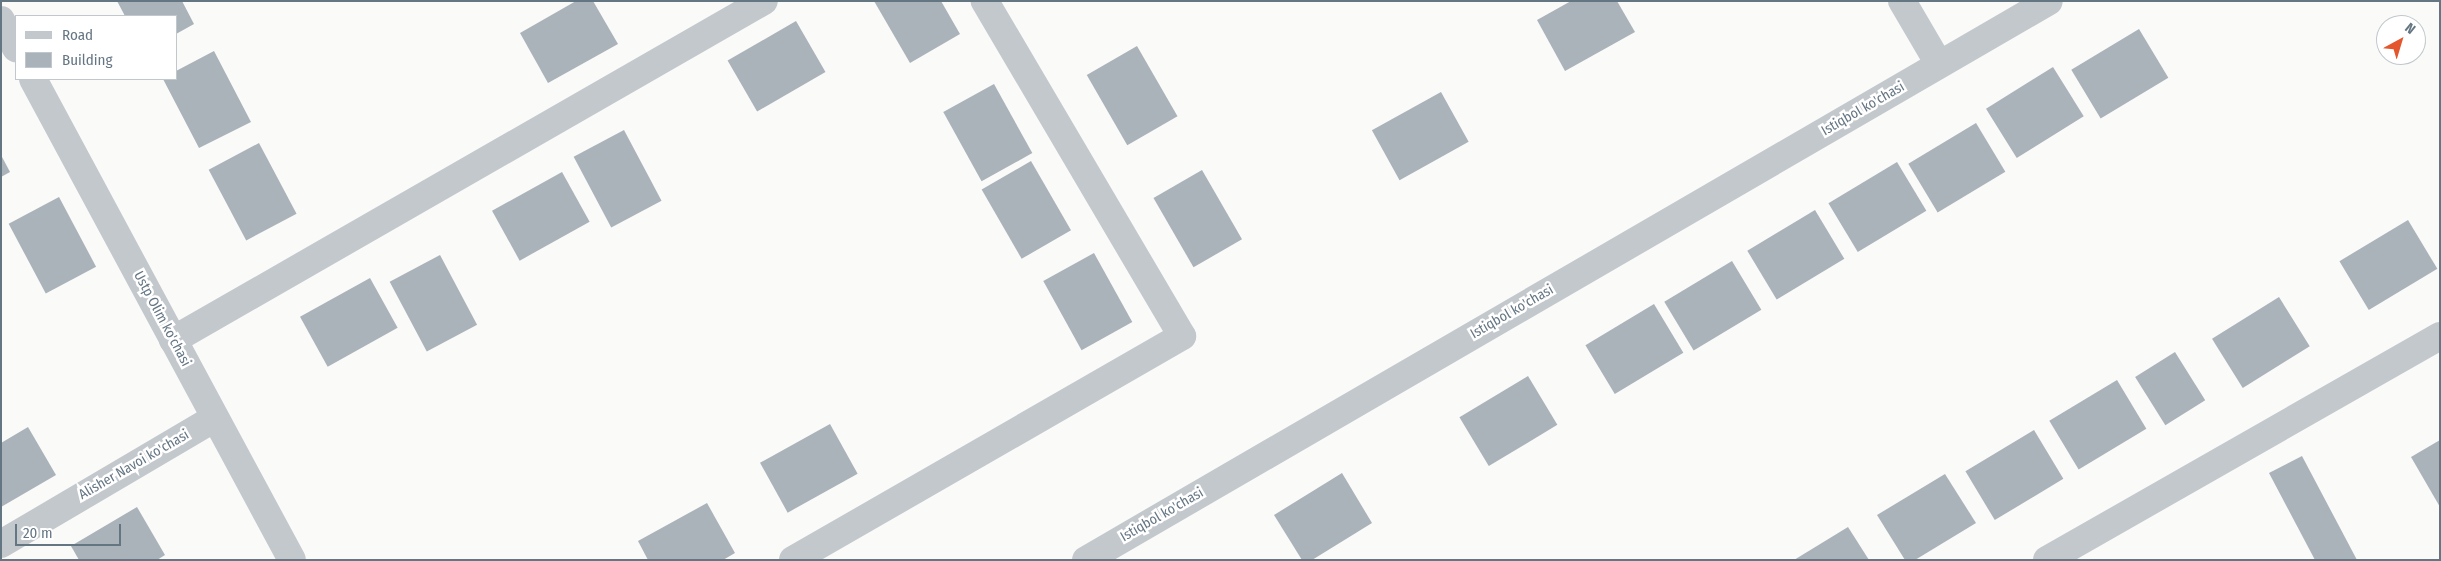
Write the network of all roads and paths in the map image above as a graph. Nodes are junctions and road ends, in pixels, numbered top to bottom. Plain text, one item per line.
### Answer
1 (764, 1) edge
2 (985, 1) edge
3 (1902, 1) edge
4 (2049, 1) edge
5 (1, 20) edge
6 (15, 46) edge
7 (1939, 64) junction
8 (34, 80) edge
9 (2440, 336) edge
10 (173, 340) junction
11 (215, 418) junction
12 (1, 544) edge
13 (292, 560) edge
14 (794, 560) edge
15 (1086, 560) edge
16 (2047, 560) edge

1 - 10 street
2 - 14 street
3 - 7 street
4 - 7 street, Istiqbol ko'chasi
5 - 6 street
7 - 15 street, Istiqbol ko'chasi
8 - 10 street, Ustp Olim ko'chasi
9 - 16 street
10 - 11 street, Ustp Olim ko'chasi
11 - 12 street, Alisher Navoi ko'chasi
11 - 13 street, Ustp Olim ko'chasi

